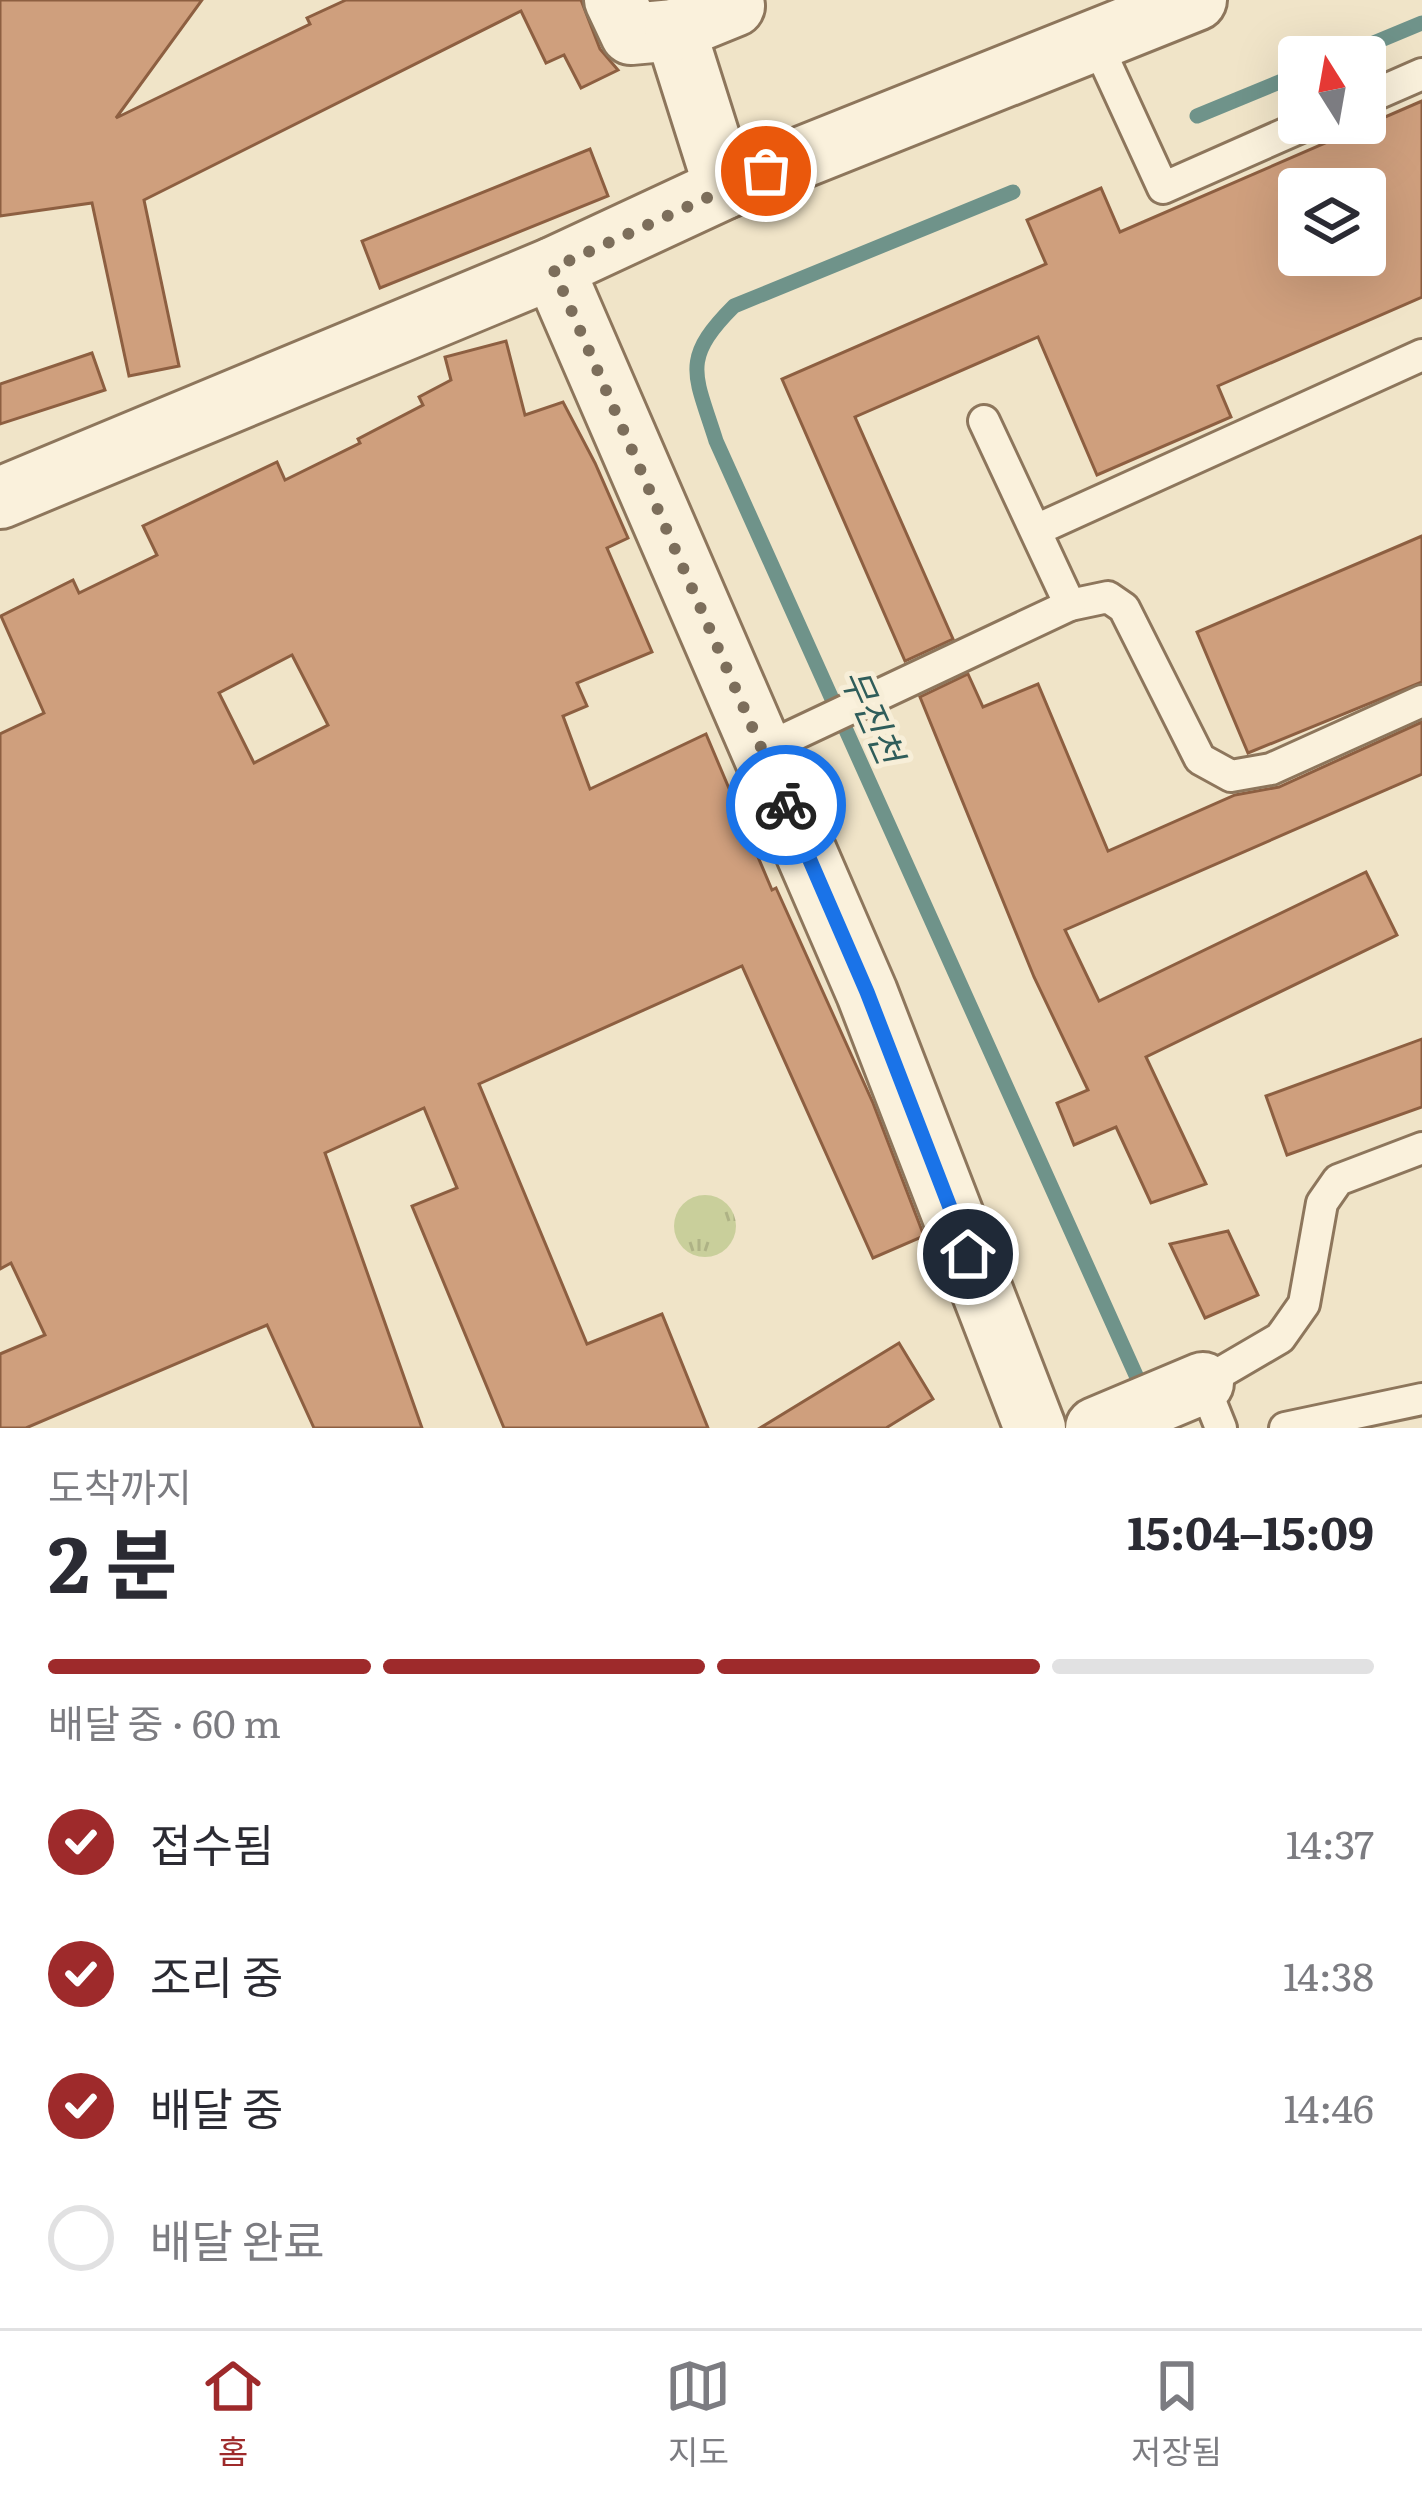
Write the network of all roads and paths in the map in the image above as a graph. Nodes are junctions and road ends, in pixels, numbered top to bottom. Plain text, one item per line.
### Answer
1 (615, 0) edge
2 (733, 0) edge
3 (1196, 0) edge
4 (676, 30) junction
5 (1095, 40) junction
6 (1422, 74) edge
7 (1386, 90) edge
8 (1278, 137) edge
9 (725, 188) junction
10 (553, 268) junction
11 (1422, 355) edge
12 (984, 421) dead end
13 (0, 498) edge
14 (1036, 530) junction
15 (1070, 605) junction
16 (1422, 701) edge
17 (788, 738) junction
18 (1422, 1148) edge
19 (1422, 1399) edge
20 (1212, 1406) edge
21 (1106, 1425) edge
22 (1035, 1428) edge
23 (1285, 1428) edge

1 - 4 street
2 - 4 street
3 - 5 street
4 - 9 street
5 - 8 lane
5 - 9 street
6 - 7 lane
9 - 10 street
10 - 13 street
10 - 17 street
11 - 14 lane
12 - 14 lane
14 - 15 lane
15 - 16 lane
15 - 17 lane
17 - 22 street
18 - 20 lane
19 - 23 lane
20 - 21 street

